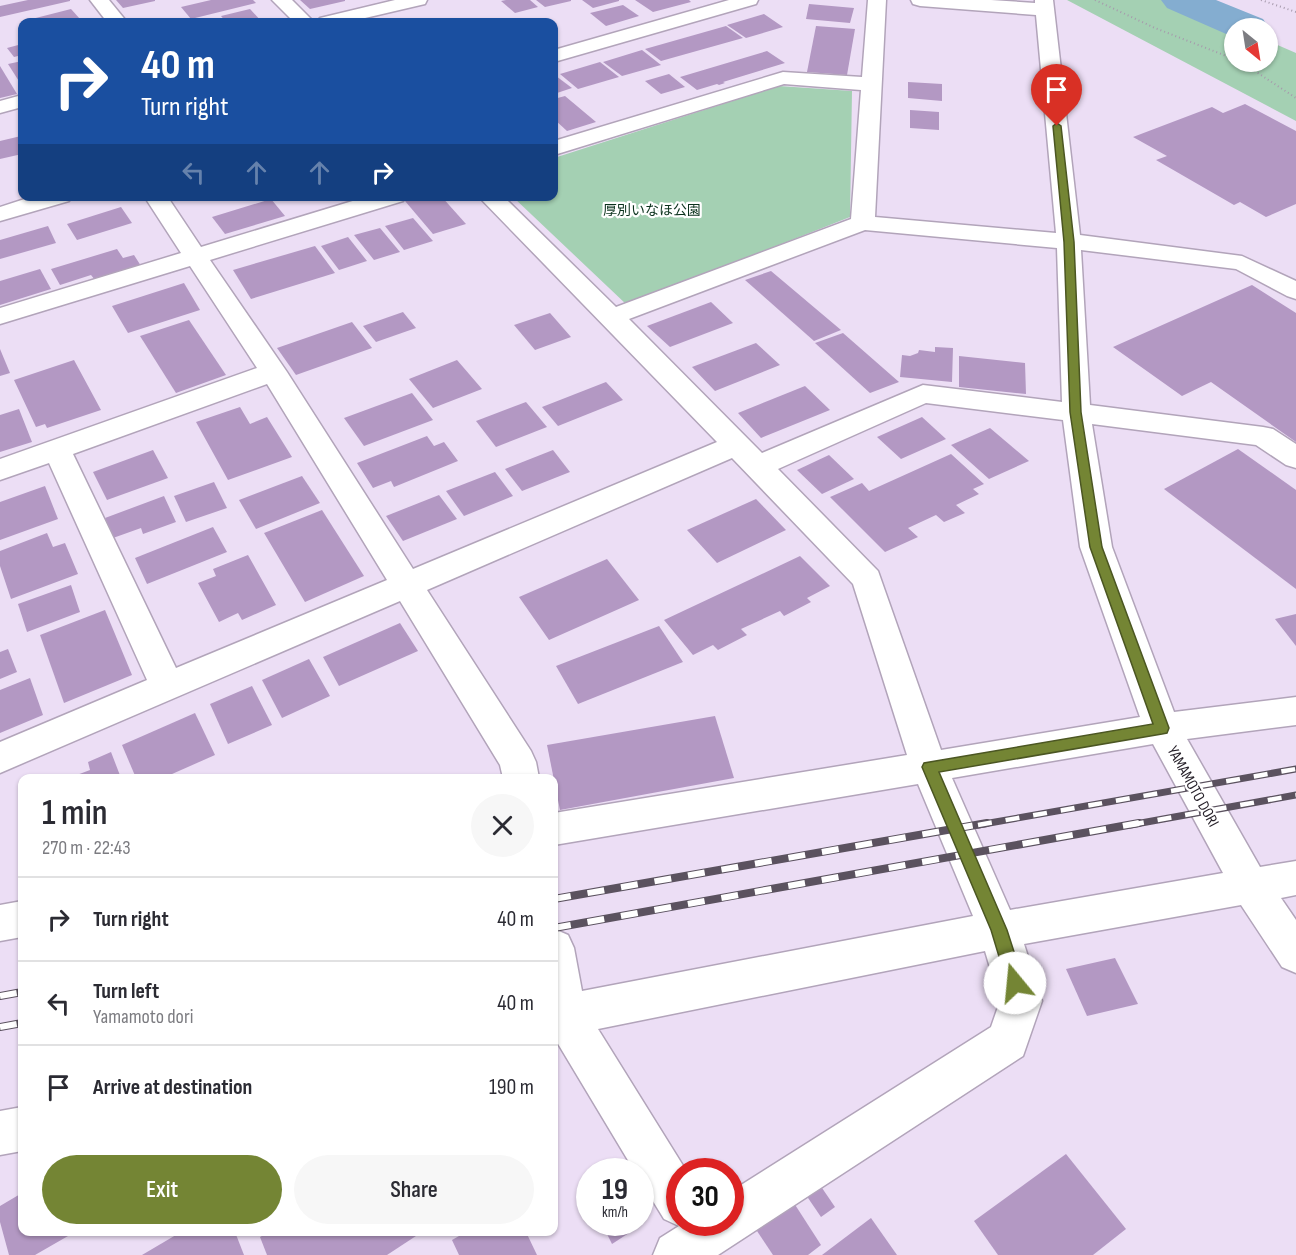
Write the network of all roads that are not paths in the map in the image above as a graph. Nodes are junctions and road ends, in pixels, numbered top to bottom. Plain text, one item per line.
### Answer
1 (99, 0) edge
2 (281, 0) edge
3 (418, 0) edge
4 (749, 0) edge
5 (877, 0) edge
6 (920, 0) edge
7 (1045, 5) edge
8 (114, 18) edge
9 (300, 18) edge
10 (344, 18) edge
11 (558, 55) edge
12 (870, 84) junction
13 (18, 103) edge
14 (0, 108) edge
15 (558, 147) edge
16 (45, 201) edge
17 (159, 201) edge
18 (378, 201) edge
19 (494, 201) edge
20 (0, 214) edge
21 (863, 223) junction
22 (1069, 242) junction
23 (196, 256) junction
24 (1293, 286) edge
25 (0, 316) edge
26 (612, 317) junction
27 (273, 372) junction
28 (1076, 412) junction
29 (57, 450) junction
30 (746, 456) junction
31 (1296, 458) edge
32 (0, 470) edge
33 (406, 585) junction
34 (167, 686) junction
35 (1296, 711) edge
36 (1162, 728) junction
37 (0, 758) edge
38 (929, 767) junction
39 (520, 774) edge
40 (558, 828) edge
41 (1296, 878) edge
42 (1251, 887) junction
43 (18, 920) edge
44 (0, 923) edge
45 (999, 930) junction
46 (1296, 954) edge
47 (559, 1016) edge
48 (18, 1130) edge
49 (0, 1133) edge
50 (666, 1177) edge
51 (744, 1205) edge

1 - 8 street
2 - 9 street
3 - 10 street
4 - 11 street
5 - 12 street
6 - 7 street
7 - 22 street, YAMAMOTO DORI
12 - 15 street
12 - 21 street
13 - 14 street
16 - 20 street
17 - 23 street
18 - 23 street
19 - 26 street
21 - 22 street
21 - 26 street
22 - 24 street
22 - 28 street, YAMAMOTO DORI
23 - 25 street
23 - 27 street
26 - 30 street
27 - 29 street
27 - 33 street
28 - 30 street
28 - 31 street
28 - 36 street, YAMAMOTO DORI
29 - 32 street
29 - 34 street
30 - 33 street
30 - 38 street
33 - 34 street
33 - 39 street
34 - 37 street
35 - 36 street
36 - 38 street
36 - 42 street, YAMAMOTO DORI
38 - 40 street
38 - 45 street
41 - 42 street
42 - 45 street
42 - 46 street, YAMAMOTO DORI
43 - 44 street
45 - 47 street
45 - 51 street
47 - 50 street
48 - 49 street

